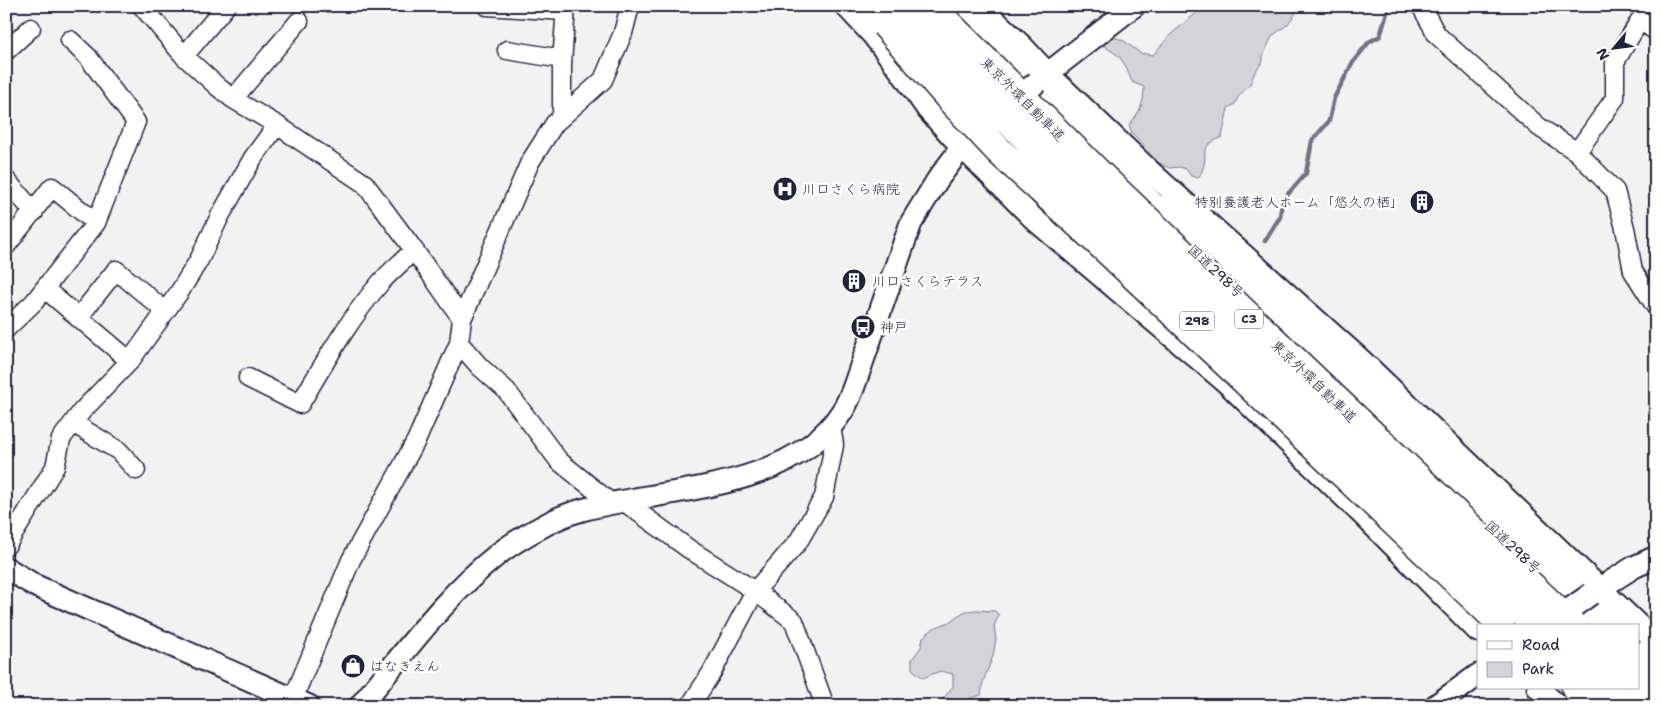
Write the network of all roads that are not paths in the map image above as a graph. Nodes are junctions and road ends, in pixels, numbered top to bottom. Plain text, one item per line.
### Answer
1 (142, 6) edge
2 (226, 6) edge
3 (487, 6) edge
4 (630, 6) edge
5 (846, 6) edge
6 (869, 6) edge
7 (885, 6) edge
8 (896, 6) edge
9 (932, 6) edge
10 (957, 6) edge
11 (1134, 6) edge
12 (1422, 6) edge
13 (566, 9) edge
14 (986, 9) edge
15 (299, 21) dead end
16 (31, 28) dead end
17 (1656, 31) edge
18 (70, 40) dead end
19 (507, 50) dead end
20 (6, 51) edge
21 (184, 56) junction
22 (562, 59) junction
23 (1042, 78) junction
24 (234, 99) junction
25 (562, 117) junction
26 (277, 125) junction
27 (962, 147) junction
28 (1577, 152) junction
29 (8, 187) edge
30 (34, 212) junction
31 (96, 223) junction
32 (6, 246) edge
33 (414, 250) junction
34 (45, 290) junction
35 (1656, 307) edge
36 (165, 311) junction
37 (78, 318) junction
38 (462, 319) junction
39 (6, 330) edge
40 (459, 343) junction
41 (130, 361) junction
42 (248, 378) dead end
43 (72, 423) junction
44 (831, 426) junction
45 (136, 470) dead end
46 (617, 502) junction
47 (6, 546) edge
48 (1656, 557) edge
49 (6, 568) edge
50 (755, 591) junction
51 (1596, 591) junction
52 (1498, 624) edge
53 (1498, 624) edge
54 (1498, 624) edge
55 (1535, 624) edge
56 (1550, 624) edge
57 (1571, 624) edge
58 (1595, 624) edge
59 (1606, 624) edge
60 (1635, 624) edge
61 (1640, 628) edge
62 (1656, 642) edge
63 (1640, 658) edge
64 (1640, 666) edge
65 (1656, 675) edge
66 (1477, 676) edge
67 (1656, 680) edge
68 (1640, 689) edge
69 (1540, 690) edge
70 (1578, 690) edge
71 (1587, 690) edge
72 (1607, 690) edge
73 (301, 702) edge
74 (1656, 703) edge
75 (360, 706) edge
76 (690, 706) edge
77 (825, 706) edge
78 (1435, 706) edge
79 (1558, 706) edge
80 (1597, 706) edge
81 (1604, 706) edge
82 (1624, 706) edge

1 - 21 street
2 - 21 street
3 - 13 street
4 - 25 street
5 - 27 street
6 - 53 highway, bridge
7 - 54 highway, 298
8 - 55 highway, 東京外環自動車道 / C3, bridge
9 - 57 highway, 東京外環自動車道 / C3, bridge
9 - 59 highway, bridge
10 - 58 highway, 国道298号
11 - 23 street
12 - 28 street
13 - 22 street
14 - 23 street
15 - 24 street
16 - 20 street
17 - 28 street
18 - 31 street
19 - 22 street
21 - 24 street
22 - 25 street
23 - 27 street, bridge
23 - 51 street
24 - 26 street
25 - 38 street
26 - 33 street
26 - 36 street
27 - 44 street
27 - 52 street
28 - 35 street
29 - 30 street
30 - 31 street
30 - 32 street
31 - 34 street
33 - 38 street
33 - 42 street
34 - 37 street
34 - 39 street
36 - 37 street
36 - 41 street
37 - 41 street
38 - 40 street
40 - 46 street
40 - 73 street
41 - 43 street
43 - 45 street
43 - 47 street
44 - 46 street
44 - 50 street
46 - 50 street
46 - 75 street
48 - 51 street
49 - 73 street
50 - 76 street
50 - 77 street
51 - 56 street, bridge
51 - 60 street
61 - 62 street
63 - 65 highway
64 - 67 highway
66 - 78 street
68 - 74 highway
69 - 79 street
70 - 80 highway
71 - 81 highway
72 - 82 highway

